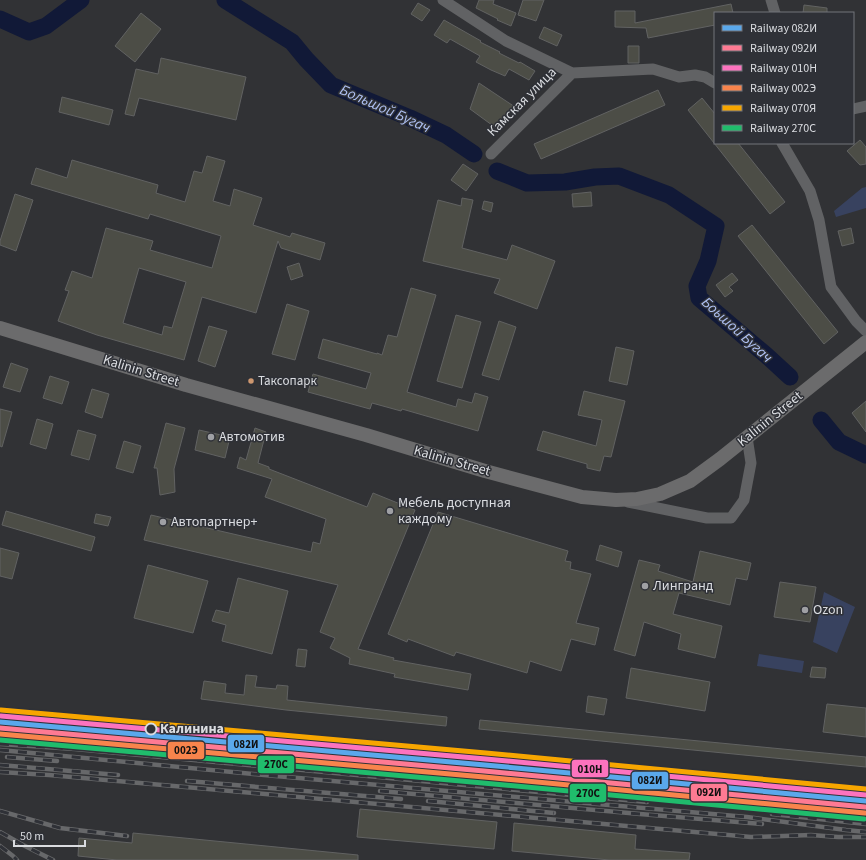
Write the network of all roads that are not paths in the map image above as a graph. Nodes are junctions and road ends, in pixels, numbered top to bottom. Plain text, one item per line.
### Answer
1 (443, 0) edge
2 (771, 0) edge
3 (775, 12) edge
4 (572, 73) junction
5 (714, 82) edge
6 (866, 106) edge
7 (854, 109) edge
8 (783, 144) edge
9 (491, 154) dead end
10 (0, 328) edge
11 (866, 331) edge
12 (866, 342) edge
13 (747, 438) junction
14 (616, 500) junction

1 - 4 street
2 - 3 street
4 - 5 street, Камская улица
4 - 9 street, Камская улица
6 - 7 street
8 - 11 street
10 - 14 main road, Kalinin Street
12 - 13 main road, Kalinin Street
13 - 14 main road, Kalinin Street
13 - 14 street

